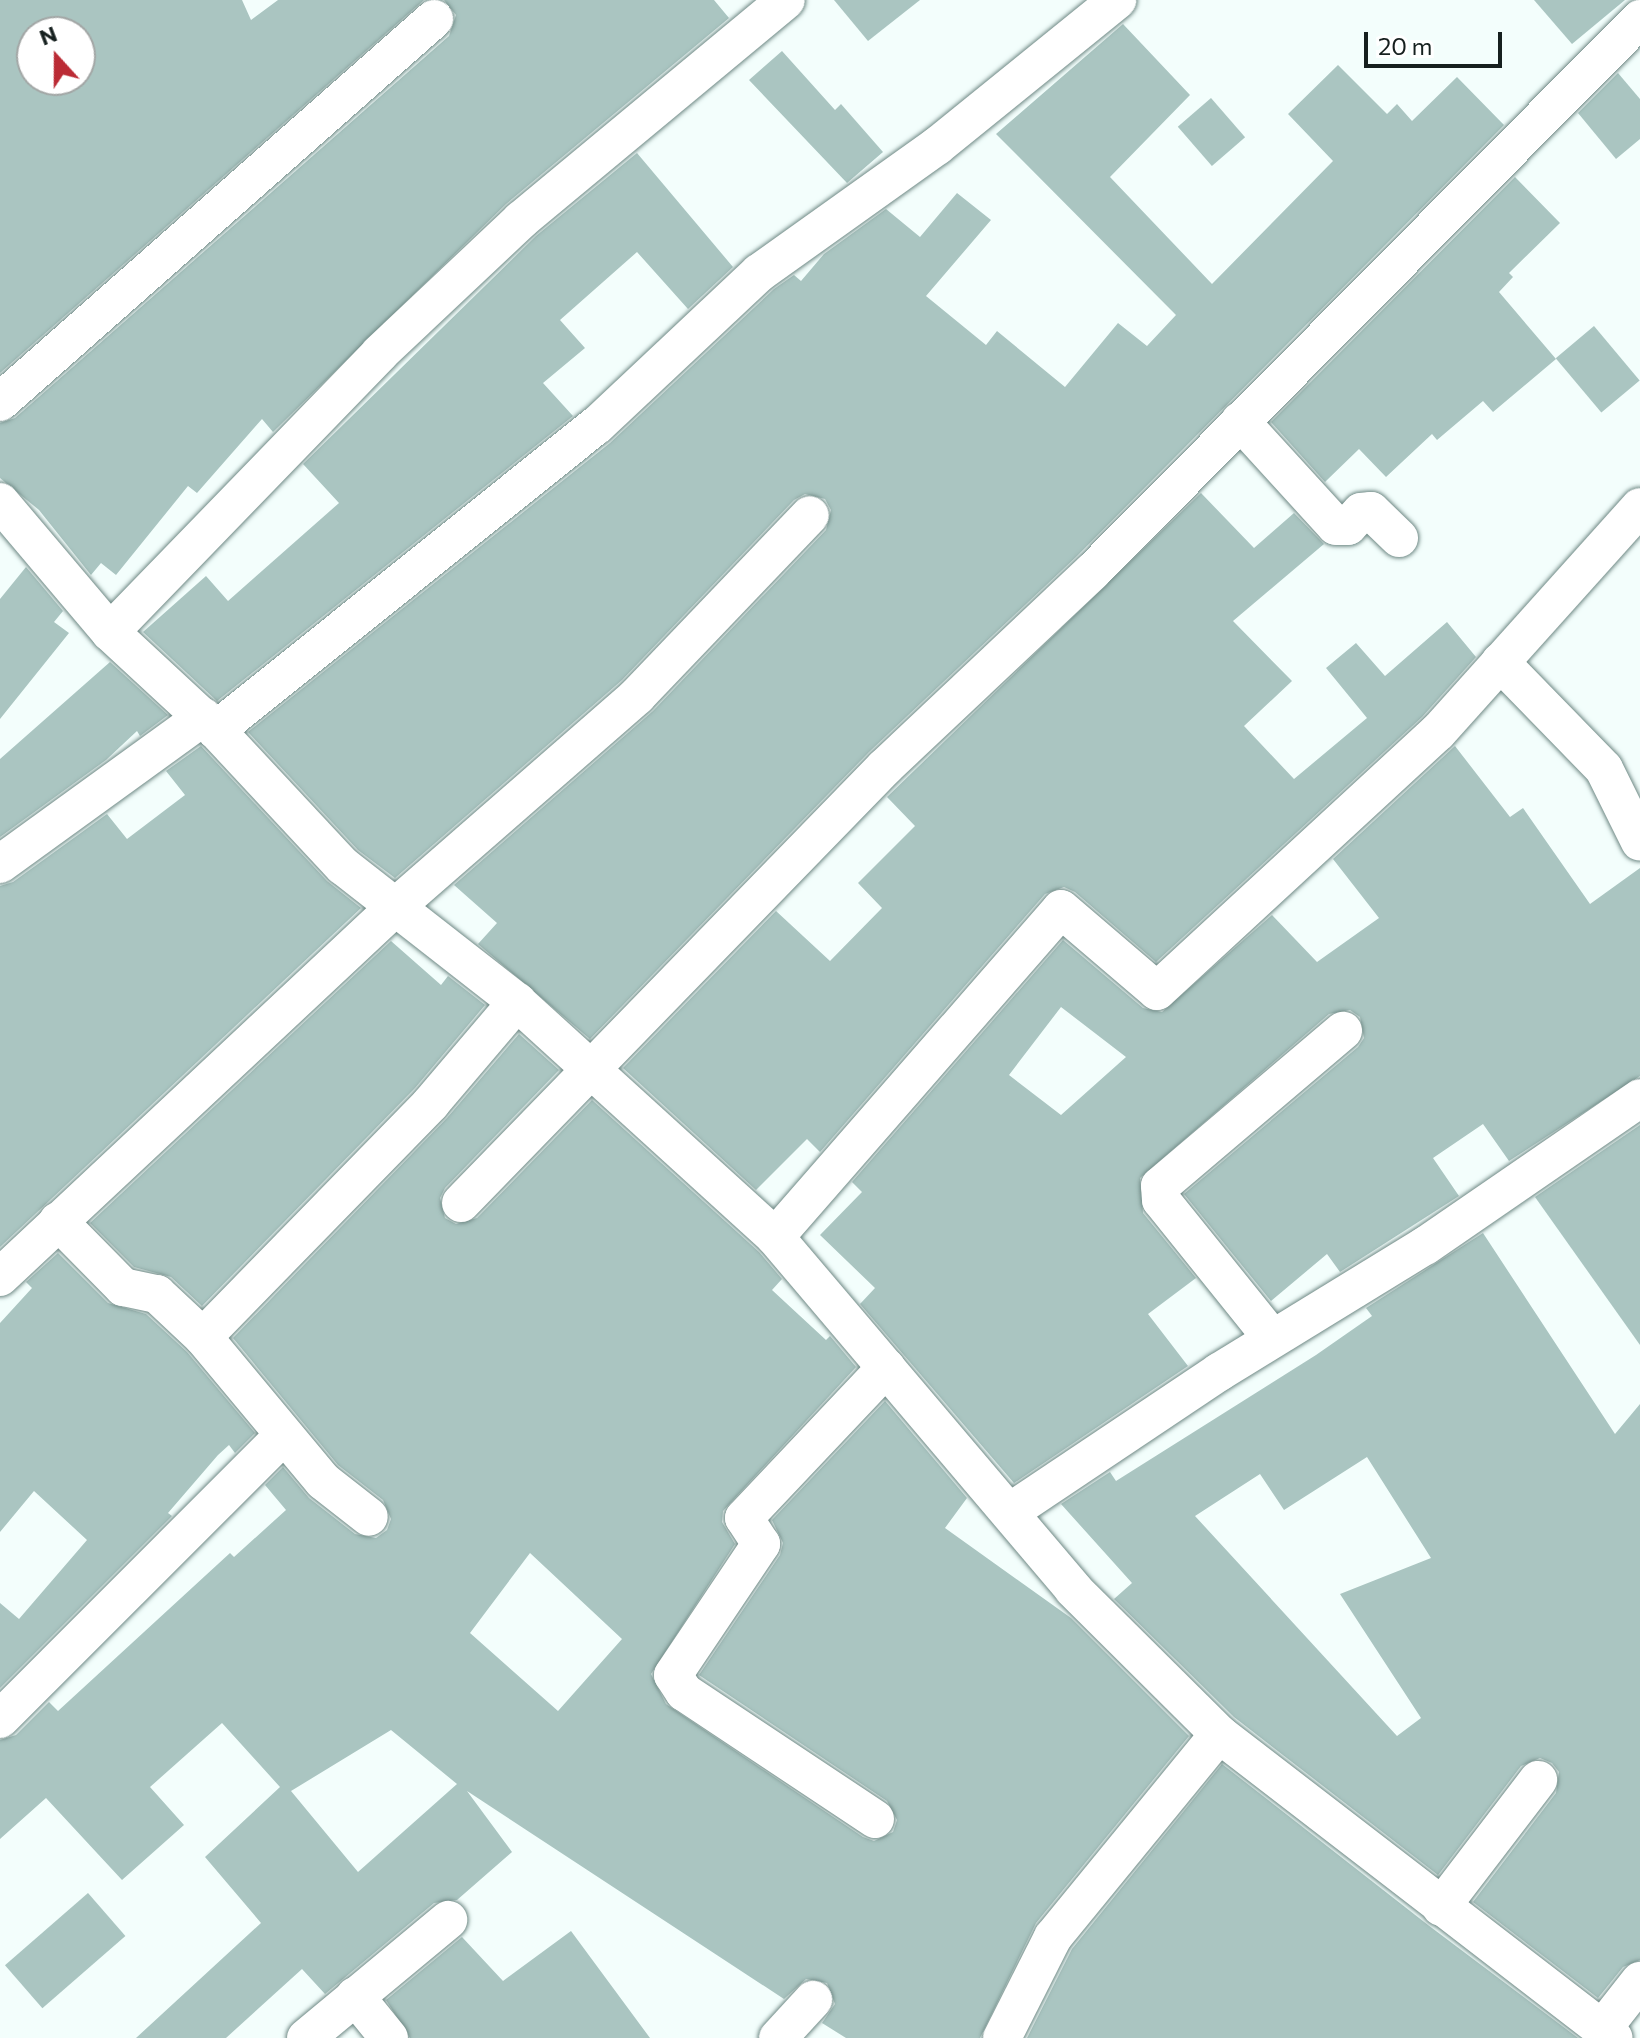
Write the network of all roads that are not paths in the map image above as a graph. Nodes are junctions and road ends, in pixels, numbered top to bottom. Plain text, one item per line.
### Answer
1 (786, 0) edge
2 (1117, 0) edge
3 (434, 19) dead end
4 (1640, 19) edge
5 (0, 402) edge
6 (1240, 421) junction
7 (0, 502) edge
8 (1640, 507) edge
9 (810, 515) dead end
10 (1399, 538) dead end
11 (110, 632) junction
12 (1500, 662) junction
13 (209, 723) junction
14 (1640, 842) edge
15 (0, 864) edge
16 (393, 909) junction
17 (517, 1002) junction
18 (1343, 1031) dead end
19 (594, 1070) junction
20 (1640, 1098) edge
21 (461, 1203) dead end
22 (58, 1221) junction
23 (775, 1237) junction
24 (0, 1277) edge
25 (203, 1337) junction
26 (1272, 1338) junction
27 (886, 1368) junction
28 (283, 1436) junction
29 (1010, 1512) junction
30 (369, 1517) dead end
31 (0, 1719) edge
32 (1219, 1734) junction
33 (1538, 1780) dead end
34 (875, 1819) dead end
35 (1441, 1907) junction
36 (448, 1920) dead end
37 (1640, 1981) edge
38 (355, 1996) junction
39 (813, 2000) dead end
40 (1608, 2033) edge
41 (306, 2038) edge
42 (389, 2038) edge
43 (778, 2038) edge
44 (1002, 2038) edge

1 - 11 street
2 - 13 street
3 - 5 street
4 - 6 street
6 - 10 street
6 - 19 street
7 - 11 street
8 - 12 street
9 - 16 street
11 - 13 street
12 - 14 street
12 - 23 street
13 - 15 street
13 - 16 street
16 - 17 street
16 - 22 street
17 - 19 street
17 - 25 street
18 - 26 street
19 - 21 street
19 - 23 street
20 - 26 street
22 - 24 street
22 - 25 street
23 - 27 street
25 - 28 street
26 - 29 street
27 - 29 street
27 - 34 street
28 - 30 street
28 - 31 street
29 - 32 street
32 - 35 street
32 - 44 street
33 - 35 street
35 - 40 street
36 - 38 street
37 - 40 street
38 - 41 street
38 - 42 street
39 - 43 street

